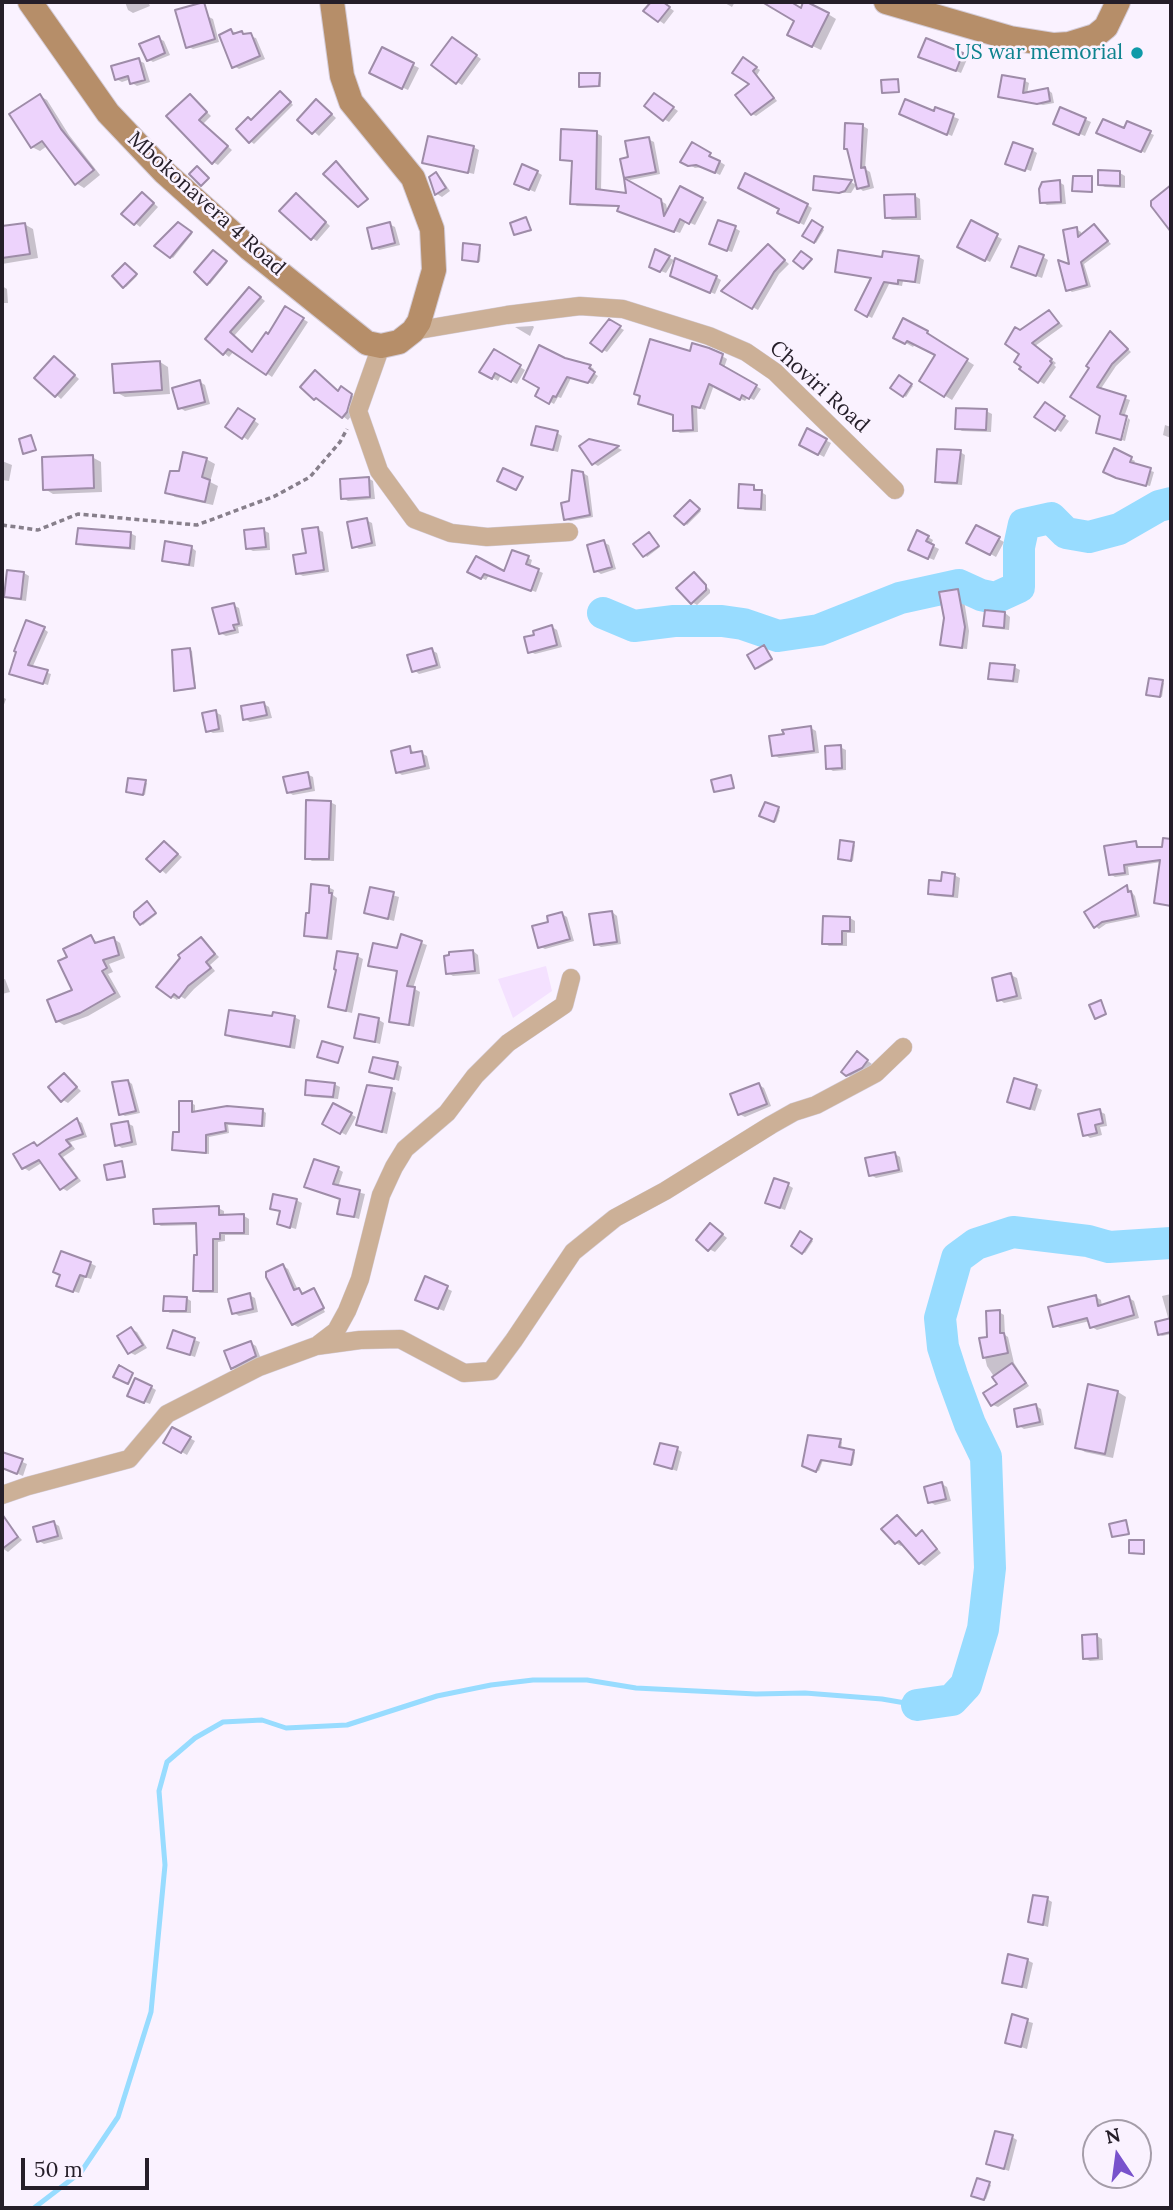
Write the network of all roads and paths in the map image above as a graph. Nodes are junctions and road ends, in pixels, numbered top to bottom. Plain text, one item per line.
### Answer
1 (30, 2) edge
2 (332, 2) edge
3 (886, 2) edge
4 (1118, 2) edge
5 (413, 331) junction
6 (381, 346) junction
7 (358, 411) junction
8 (895, 490) dead end
9 (2, 525) edge
10 (569, 532) dead end
11 (571, 978) dead end
12 (902, 1047) dead end
13 (316, 1346) junction
14 (2, 1495) edge

1 - 6 street, Mbokonavera 4 Road
2 - 5 street
3 - 4 street
5 - 6 street
5 - 8 street, Choviri Road
6 - 7 street
7 - 9 path
7 - 10 street
11 - 13 street
12 - 13 street
13 - 14 street

